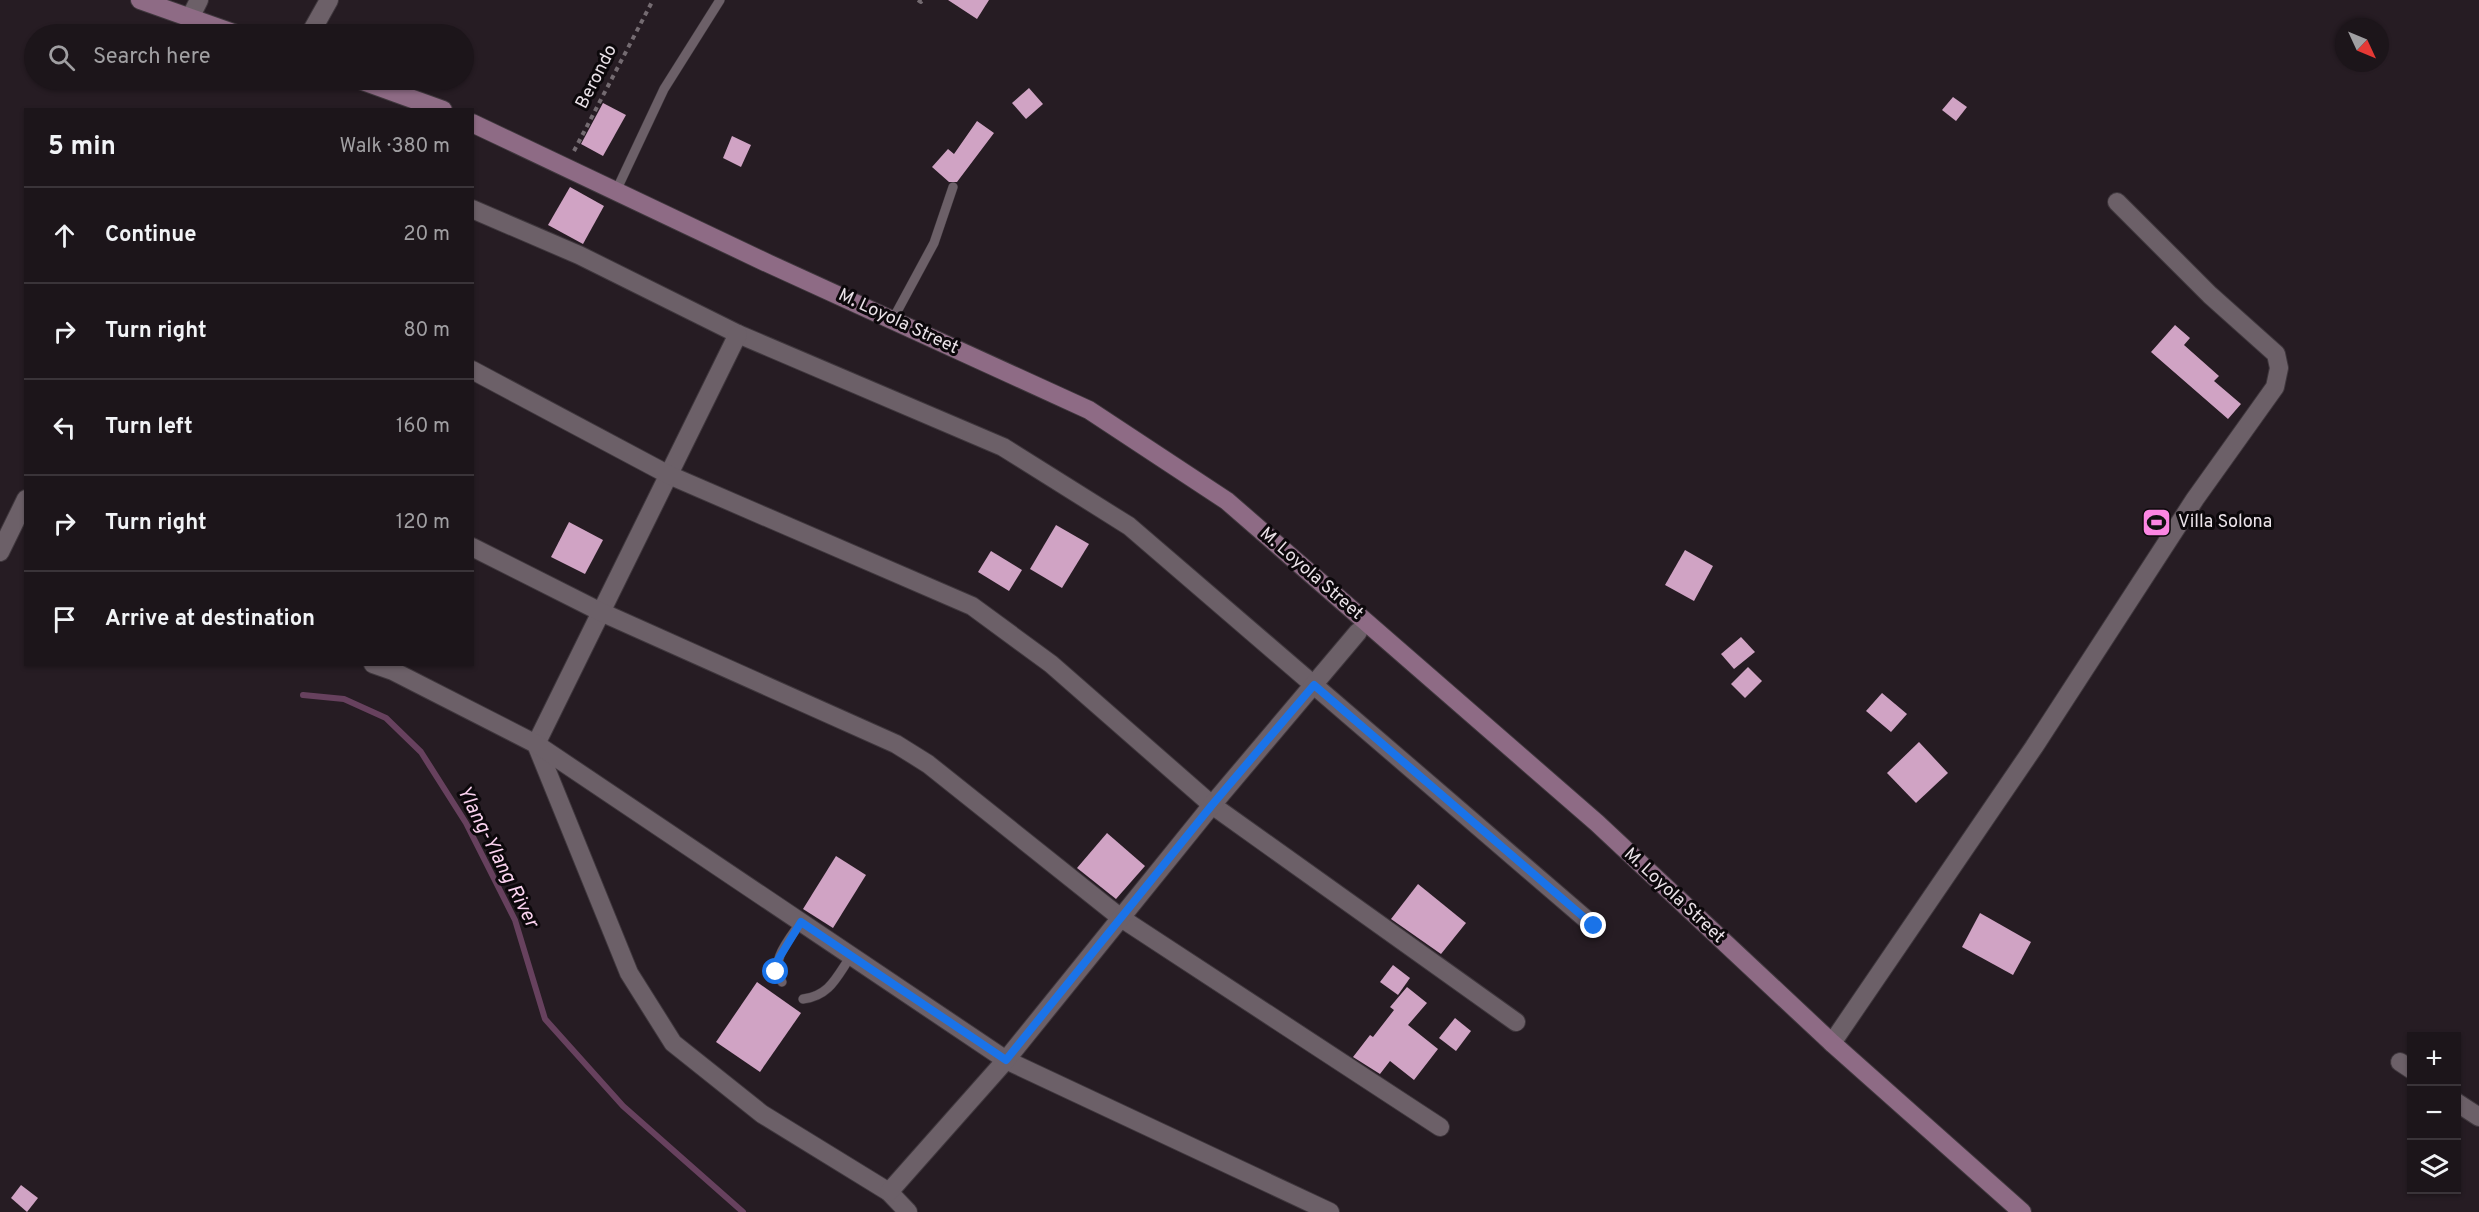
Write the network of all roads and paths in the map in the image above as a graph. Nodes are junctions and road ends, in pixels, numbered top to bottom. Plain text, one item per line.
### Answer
1 (140, 0) edge
2 (199, 0) edge
3 (329, 0) edge
4 (653, 0) edge
5 (720, 0) edge
6 (190, 18) junction
7 (207, 24) edge
8 (316, 24) edge
9 (388, 90) edge
10 (437, 108) edge
11 (474, 124) edge
12 (566, 167) junction
13 (953, 187) dead end
14 (616, 191) junction
15 (2117, 202) dead end
16 (474, 210) edge
17 (893, 319) junction
18 (738, 334) junction
19 (474, 371) edge
20 (669, 475) junction
21 (21, 520) edge
22 (474, 548) edge
23 (0, 552) edge
24 (601, 612) junction
25 (1358, 632) dead end
26 (379, 666) edge
27 (1314, 685) junction
28 (536, 744) junction
29 (1212, 805) junction
30 (1121, 918) junction
31 (801, 922) junction
32 (1594, 926) dead end
33 (851, 956) junction
34 (782, 982) dead end
35 (803, 999) dead end
36 (1516, 1022) dead end
37 (1832, 1043) junction
38 (1006, 1060) junction
39 (2461, 1105) edge
40 (2479, 1118) edge
41 (1440, 1126) dead end
42 (889, 1192) junction
43 (908, 1212) edge
44 (1330, 1212) edge
45 (2022, 1212) edge

1 - 6 street
2 - 6 street
3 - 8 street
4 - 12 path, Berondo
5 - 14 lane
6 - 7 street
9 - 10 street
11 - 12 street, M. Loyola Street
12 - 14 street, M. Loyola Street
13 - 17 lane
14 - 17 street, M. Loyola Street
15 - 37 street
16 - 18 street
17 - 37 street, M. Loyola Street
18 - 20 street
18 - 27 street
19 - 20 street
20 - 24 street
20 - 29 street
21 - 23 street
22 - 24 street
24 - 28 street
24 - 30 street
25 - 27 street
26 - 28 street
27 - 29 street
27 - 32 street
28 - 31 street
28 - 42 street
29 - 30 street
29 - 36 street
30 - 38 street
30 - 41 street
31 - 33 street
31 - 34 lane
33 - 35 lane
33 - 38 street
37 - 45 street, M. Loyola Street
38 - 42 street
38 - 44 street
39 - 40 street
42 - 43 street

